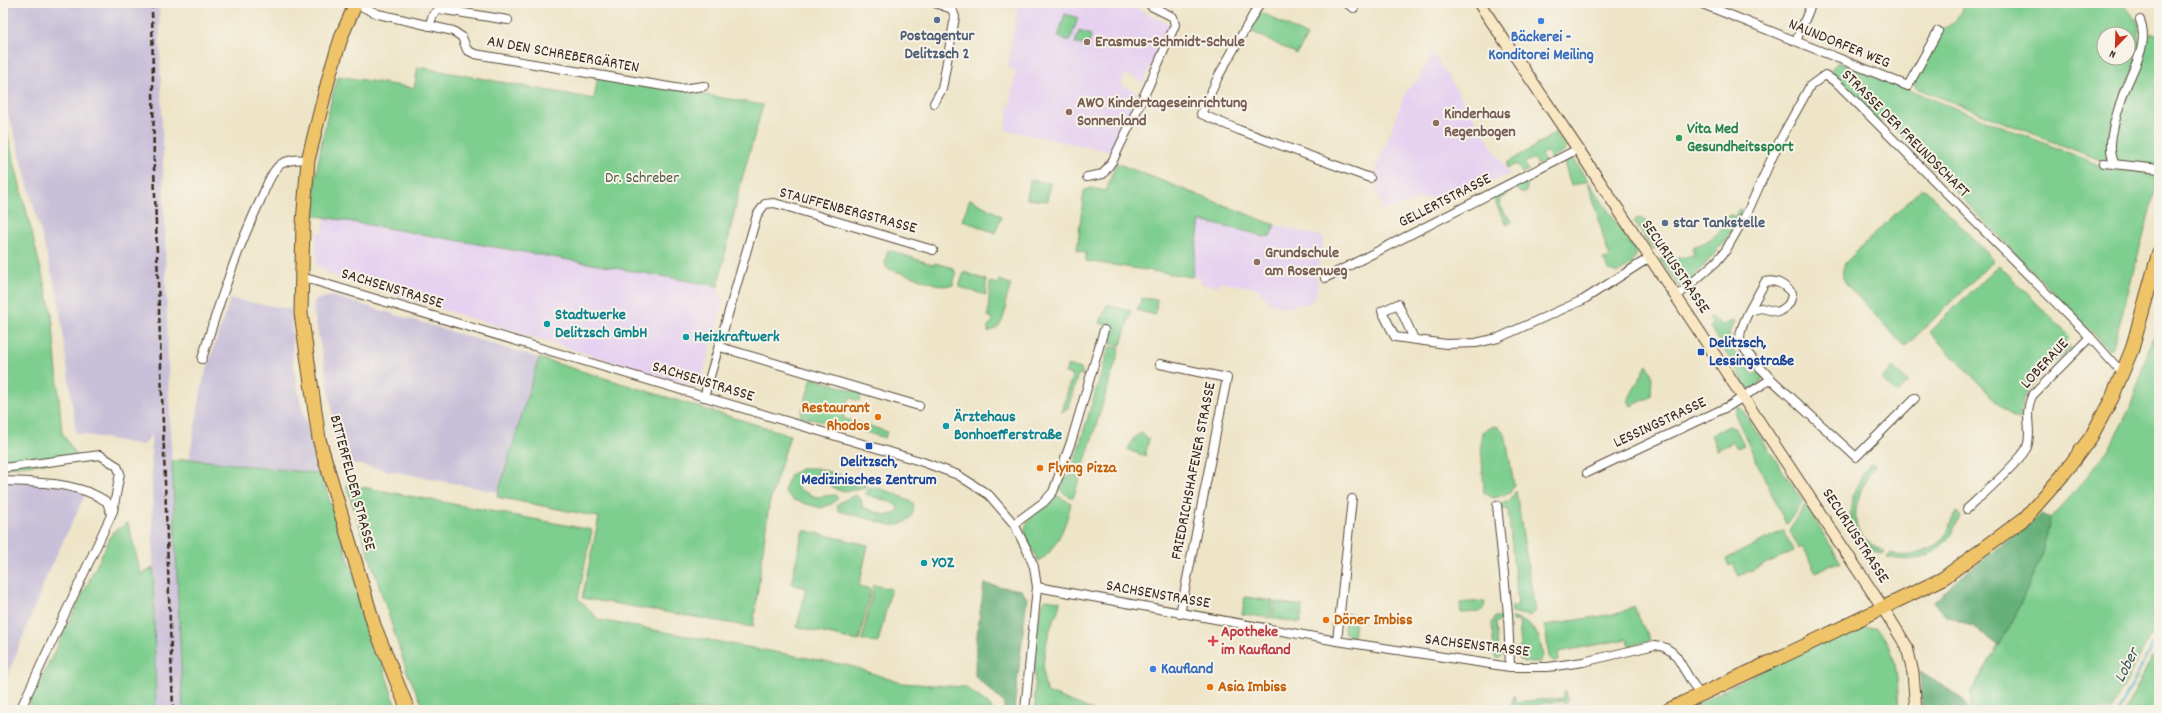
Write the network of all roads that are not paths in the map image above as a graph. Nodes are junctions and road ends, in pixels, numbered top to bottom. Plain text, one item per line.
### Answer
1 (935, 3) edge
2 (1151, 3) edge
3 (1260, 3) edge
4 (1346, 3) edge
5 (1479, 3) edge
6 (1700, 3) edge
7 (1812, 3) edge
8 (356, 4) edge
9 (1354, 8) dead end
10 (508, 20) dead end
11 (2140, 20) dead end
12 (429, 26) junction
13 (1938, 31) dead end
14 (1796, 41) junction
15 (704, 86) dead end
16 (934, 103) dead end
17 (1578, 149) junction
18 (308, 160) junction
19 (2104, 163) dead end
20 (2114, 164) junction
21 (2159, 169) edge
22 (1087, 177) dead end
23 (1370, 178) dead end
24 (933, 250) dead end
25 (2159, 252) edge
26 (1649, 258) junction
27 (302, 276) junction
28 (1325, 278) dead end
29 (1676, 297) junction
30 (1749, 311) junction
31 (1104, 330) dead end
32 (2090, 337) junction
33 (1414, 339) junction
34 (720, 347) junction
35 (202, 359) dead end
36 (1160, 364) dead end
37 (2122, 373) junction
38 (1771, 379) junction
39 (704, 397) junction
40 (1744, 398) junction
41 (1915, 398) dead end
42 (919, 406) dead end
43 (3, 468) edge
44 (1587, 473) dead end
45 (3, 481) edge
46 (1352, 499) dead end
47 (1497, 505) dead end
48 (1967, 509) dead end
49 (111, 516) junction
50 (1014, 524) junction
51 (1037, 587) junction
52 (1883, 608) junction
53 (1180, 614) junction
54 (1337, 642) junction
55 (1510, 667) junction
56 (1699, 694) junction
57 (20, 710) edge
58 (408, 710) edge
59 (1025, 710) edge
60 (1668, 710) edge
61 (1916, 710) edge

1 - 16 street
2 - 22 street
3 - 23 street
4 - 9 street
5 - 17 street, SECURIUSSTRASSE
6 - 14 street, NAUNDORFER WEG
7 - 14 street
8 - 12 street, AN DEN SCHREBERGÄRTEN
8 - 18 main road, BITTERFELDER STRASSE
10 - 12 street, AN DEN SCHREBERGÄRTEN
11 - 20 street
12 - 15 street, AN DEN SCHREBERGÄRTEN
13 - 14 street, NAUNDORFER WEG
17 - 26 street, SECURIUSSTRASSE
17 - 28 street, GELLERTSTRASSE
18 - 27 main road, BITTERFELDER STRASSE
18 - 35 street
19 - 20 street
20 - 21 street
24 - 34 street, STAUFFENBERGSTRASSE
25 - 37 main road
26 - 29 street, SECURIUSSTRASSE
26 - 33 street
27 - 39 street, SACHSENSTRASSE
27 - 58 main road, BITTERFELDER STRASSE
29 - 32 street, STRASSE DER FREUNDSCHAFT
29 - 40 street, SECURIUSSTRASSE
30 - 30 street
30 - 38 street
31 - 50 street
32 - 37 street, STRASSE DER FREUNDSCHAFT
32 - 48 street, LOBERAUE
33 - 33 street
34 - 39 street, STAUFFENBERGSTRASSE
34 - 42 street
36 - 53 street, FRIEDRICHSHAFENER STRASSE
37 - 52 main road
38 - 40 street, LESSINGSTRASSE
38 - 41 street
39 - 50 street, SACHSENSTRASSE
40 - 44 street, LESSINGSTRASSE
40 - 52 street, SECURIUSSTRASSE
43 - 49 street
45 - 49 street
46 - 54 street
47 - 55 street
49 - 57 street
50 - 51 street, SACHSENSTRASSE
51 - 53 street, SACHSENSTRASSE
51 - 59 street, SACHSENSTRASSE
52 - 56 main road
52 - 61 street, SECURIUSSTRASSE
53 - 54 street, SACHSENSTRASSE
54 - 55 street, SACHSENSTRASSE
55 - 56 street, SACHSENSTRASSE
56 - 60 main road

